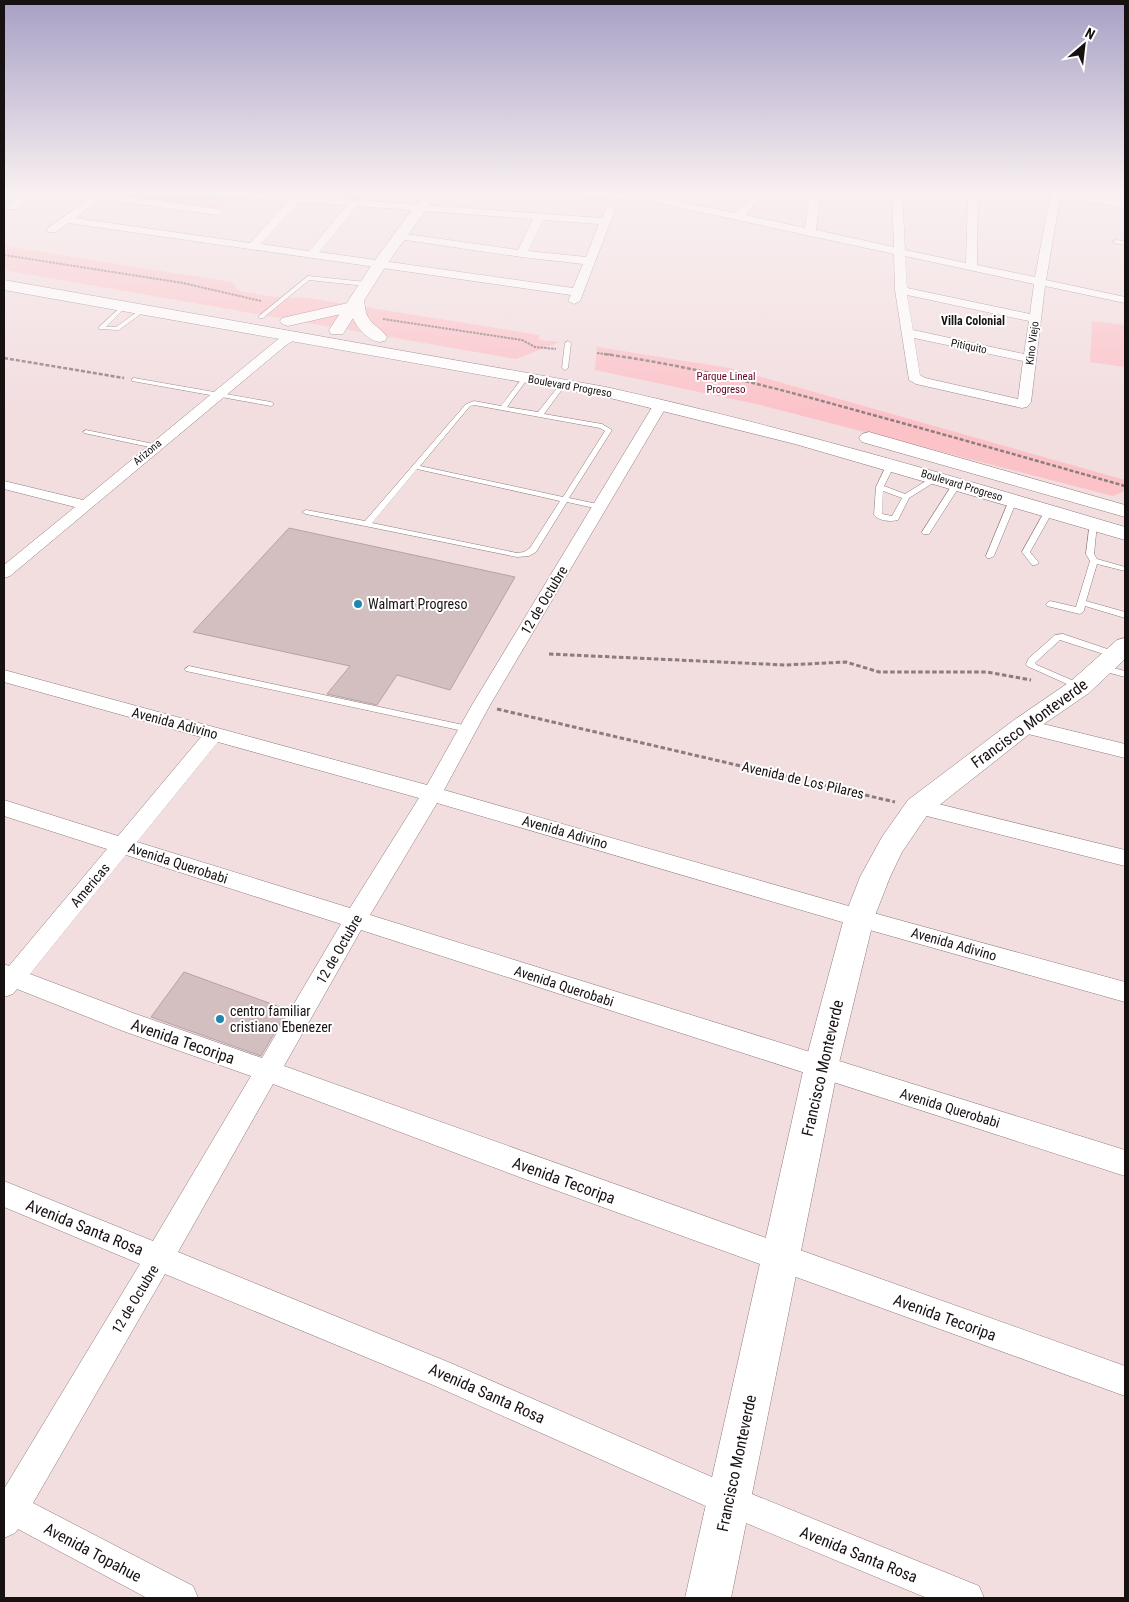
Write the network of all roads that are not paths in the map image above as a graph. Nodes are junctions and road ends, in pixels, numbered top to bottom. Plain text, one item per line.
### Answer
1 (377, 267) edge
2 (402, 267) edge
3 (586, 267) edge
4 (900, 267) edge
5 (974, 267) edge
6 (1043, 267) edge
7 (4, 273) edge
8 (1040, 281) junction
9 (366, 284) junction
10 (4, 285) edge
11 (901, 290) junction
12 (1125, 300) edge
13 (124, 306) junction
14 (352, 306) junction
15 (263, 309) junction
16 (143, 310) junction
17 (1035, 319) junction
18 (291, 329) junction
19 (337, 330) junction
20 (908, 333) junction
21 (379, 337) junction
22 (350, 346) junction
23 (567, 346) road end
24 (1031, 359) junction
25 (598, 373) dead end
26 (564, 376) junction
27 (525, 378) junction
28 (134, 380) road end
29 (218, 394) junction
30 (271, 404) dead end
31 (661, 404) junction
32 (503, 407) junction
33 (540, 414) junction
34 (86, 432) dead end
35 (849, 433) dead end
36 (154, 446) junction
37 (890, 464) junction
38 (416, 467) junction
39 (937, 478) junction
40 (957, 484) junction
41 (4, 485) edge
42 (880, 487) junction
43 (906, 497) junction
44 (1125, 498) edge
45 (564, 500) junction
46 (1013, 500) junction
47 (1094, 502) junction
48 (86, 505) junction
49 (599, 507) junction
50 (1125, 510) edge
51 (1049, 511) junction
52 (306, 512) dead end
53 (367, 524) junction
54 (1092, 524) junction
55 (926, 532) dead end
56 (1125, 534) edge
57 (990, 556) dead end
58 (1094, 561) junction
59 (1035, 563) dead end
60 (1125, 569) edge
61 (4, 573) edge
62 (1081, 602) junction
63 (1050, 604) dead end
64 (1125, 615) edge
65 (1110, 666) edge
66 (189, 669) dead end
67 (4, 676) edge
68 (1023, 726) junction
69 (468, 729) junction
70 (214, 734) junction
71 (1125, 750) edge
72 (432, 794) junction
73 (918, 807) junction
74 (4, 808) edge
75 (122, 845) junction
76 (1125, 858) edge
77 (859, 918) junction
78 (356, 920) junction
79 (7, 980) edge
80 (1125, 992) edge
81 (820, 1067) junction
82 (268, 1071) junction
83 (1125, 1163) edge
84 (4, 1194) edge
85 (159, 1258) junction
86 (780, 1258) junction
87 (1125, 1381) edge
88 (728, 1500) junction
89 (6, 1512) edge
90 (181, 1598) edge
91 (708, 1598) edge
92 (967, 1598) edge

1 - 9 main road
2 - 3 street
4 - 11 street
5 - 8 street
6 - 8 street, Kino Viejo
7 - 15 main road, Boulevard Progreso
8 - 12 street
8 - 17 street, Kino Viejo
9 - 14 main road
9 - 15 lane
10 - 13 main road, Boulevard Progreso
11 - 17 street
11 - 20 street
13 - 16 main road, Boulevard Progreso
13 - 16 lane
14 - 18 main road
14 - 19 main road
14 - 21 main road
15 - 18 main road, Boulevard Progreso
16 - 18 main road, Boulevard Progreso
17 - 24 street, Kino Viejo
18 - 19 main road, Boulevard Progreso
18 - 22 main road, Boulevard Progreso
18 - 29 street, Arizona
19 - 21 main road, Boulevard Progreso
19 - 22 main road
20 - 24 street, Pitiquito
20 - 24 street, Kino Viejo
21 - 26 main road, Boulevard Progreso
22 - 27 main road, Boulevard Progreso
23 - 26 lane
25 - 26 main road, Boulevard Progreso
26 - 27 main road, Boulevard Progreso
26 - 31 main road, Boulevard Progreso
26 - 33 lane
27 - 32 lane
28 - 29 lane
29 - 30 lane
29 - 36 street, Arizona
31 - 37 main road, Boulevard Progreso
31 - 49 street, 12 de Octubre
32 - 33 lane
32 - 38 lane
33 - 45 lane
34 - 36 lane
35 - 47 main road, Boulevard Progreso
36 - 48 street, Arizona
37 - 39 main road, Boulevard Progreso
37 - 42 lane
38 - 45 lane
38 - 53 lane
39 - 40 main road, Boulevard Progreso
39 - 43 lane
40 - 46 main road, Boulevard Progreso
40 - 55 lane
41 - 48 street
42 - 43 lane
42 - 43 lane
44 - 47 main road
45 - 49 lane
45 - 53 lane
46 - 51 main road, Boulevard Progreso
46 - 57 lane
47 - 50 main road, Boulevard Progreso
48 - 61 street, Arizona
49 - 69 street, 12 de Octubre
51 - 54 main road, Boulevard Progreso
51 - 59 lane
52 - 53 lane
54 - 56 main road, Boulevard Progreso
54 - 58 lane
58 - 60 lane
58 - 62 lane
62 - 63 lane
62 - 64 lane
65 - 65 lane
65 - 68 main road, Francisco Monteverde
66 - 69 lane
67 - 70 street, Avenida Adivino
68 - 71 street
68 - 73 main road, Francisco Monteverde
69 - 72 street, 12 de Octubre
70 - 72 street, Avenida Adivino
70 - 75 street, Americas
72 - 77 street, Avenida Adivino
72 - 78 street, 12 de Octubre
73 - 76 street
73 - 77 main road, Francisco Monteverde
74 - 75 street, Avenida Querobabi
75 - 78 street, Avenida Querobabi
75 - 79 street, Americas
77 - 80 street, Avenida Adivino
77 - 81 main road, Francisco Monteverde
78 - 81 street, Avenida Querobabi
78 - 82 street, 12 de Octubre
79 - 82 street, Avenida Tecoripa
81 - 83 street, Avenida Querobabi
81 - 86 main road, Francisco Monteverde
82 - 85 street, 12 de Octubre
82 - 86 street, Avenida Tecoripa
84 - 85 street, Avenida Santa Rosa
85 - 88 street, Avenida Santa Rosa
85 - 89 street, 12 de Octubre
86 - 87 street, Avenida Tecoripa
86 - 88 main road, Francisco Monteverde
88 - 91 main road, Francisco Monteverde
88 - 92 street, Avenida Santa Rosa
89 - 90 street, Avenida Topahue

